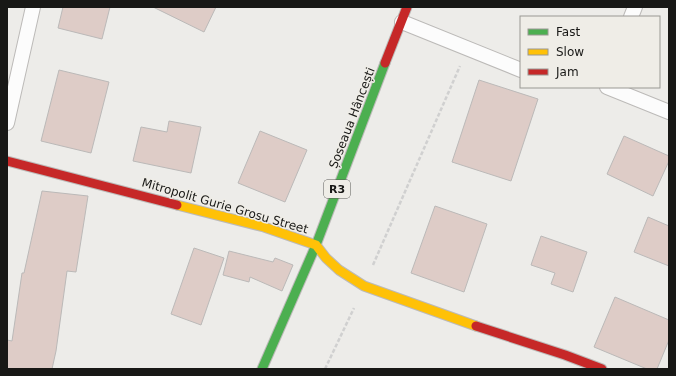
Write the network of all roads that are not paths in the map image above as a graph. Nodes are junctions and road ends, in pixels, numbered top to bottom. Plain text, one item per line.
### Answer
1 (32, 7) edge
2 (407, 7) edge
3 (402, 22) junction
4 (520, 70) edge
5 (609, 88) edge
6 (669, 112) edge
7 (7, 123) edge
8 (7, 161) edge
9 (316, 245) junction
10 (262, 369) edge
11 (602, 369) edge

1 - 7 lane
2 - 3 street, Șoseaua Hâncești / R3
3 - 4 lane
3 - 9 street, Șoseaua Hâncești / R3
5 - 6 lane
8 - 9 street, Mitropolit Gurie Grosu Street
9 - 10 street, Șoseaua Hâncești / R3
9 - 11 street, Mitropolit Gurie Grosu Street

